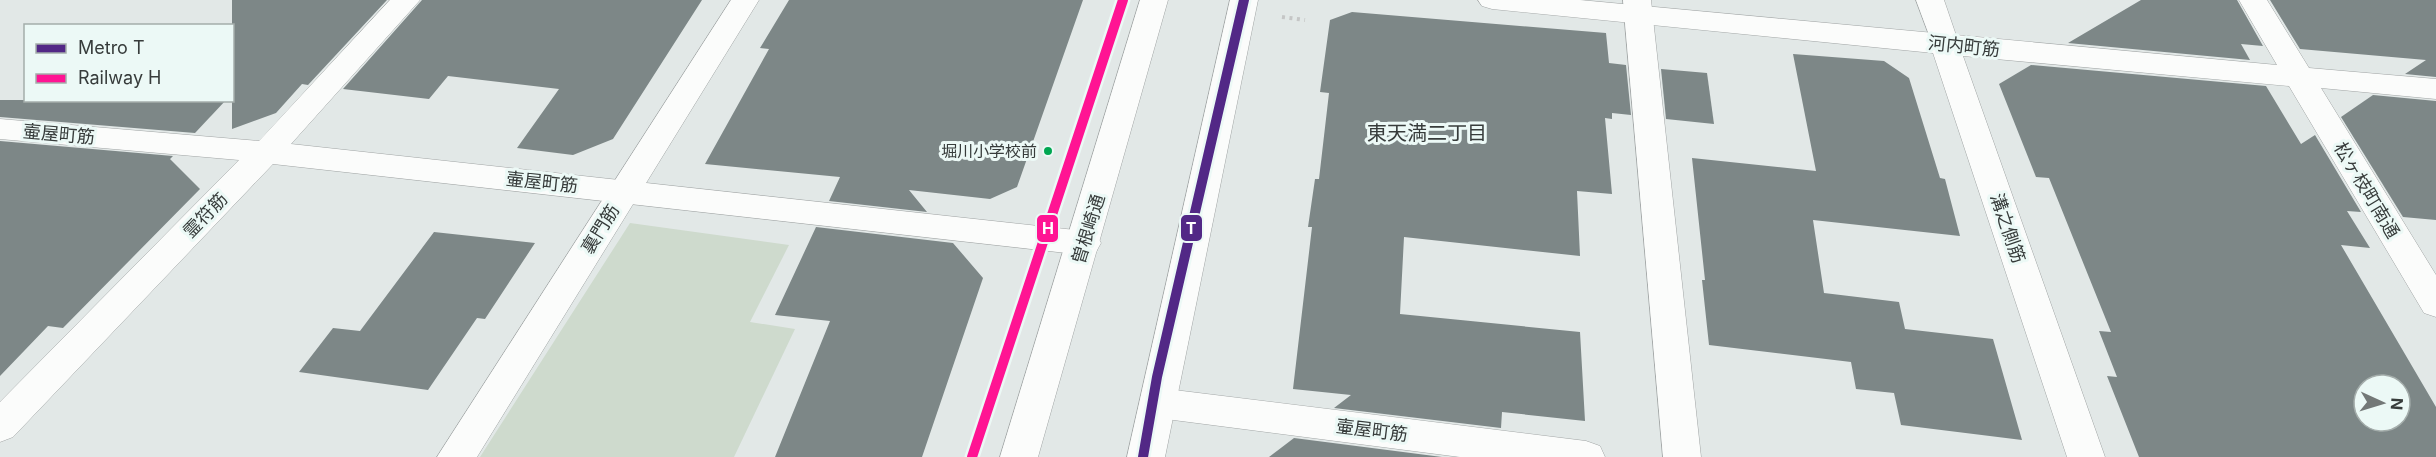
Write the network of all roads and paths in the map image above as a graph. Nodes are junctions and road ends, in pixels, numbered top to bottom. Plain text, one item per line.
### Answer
1 (406, 0) edge
2 (745, 0) edge
3 (1154, 0) edge
4 (1244, 0) edge
5 (1492, 0) edge
6 (1930, 0) edge
7 (2253, 0) edge
8 (1637, 6) edge
9 (1282, 17) dead end
10 (1305, 20) dead end
11 (1945, 44) junction
12 (2298, 76) junction
13 (2436, 89) edge
14 (0, 129) edge
15 (266, 152) junction
16 (624, 191) junction
17 (1084, 243) junction
18 (2436, 304) edge
19 (1158, 403) junction
20 (8, 407) edge
21 (456, 457) edge
22 (1019, 457) edge
23 (1146, 457) edge
24 (1586, 457) edge
25 (1682, 457) edge
26 (2086, 457) edge

1 - 15 main road, 霊符筋
2 - 16 main road, 裏門筋
3 - 17 main road, 曽根崎通
4 - 19 main road
5 - 8 main road, 河内町筋
6 - 11 main road, 溝之側筋
7 - 12 main road, 松ヶ枝町南通
8 - 11 main road, 河内町筋
8 - 25 main road
9 - 10 path
11 - 12 main road, 河内町筋
11 - 26 main road, 溝之側筋
12 - 13 main road, 河内町筋
12 - 18 main road, 松ヶ枝町南通
14 - 15 main road, 壷屋町筋
15 - 16 main road, 壷屋町筋
15 - 20 main road, 霊符筋
16 - 17 main road, 壷屋町筋
16 - 21 main road, 裏門筋
17 - 22 main road, 曽根崎通
19 - 23 main road
19 - 24 main road, 壷屋町筋

